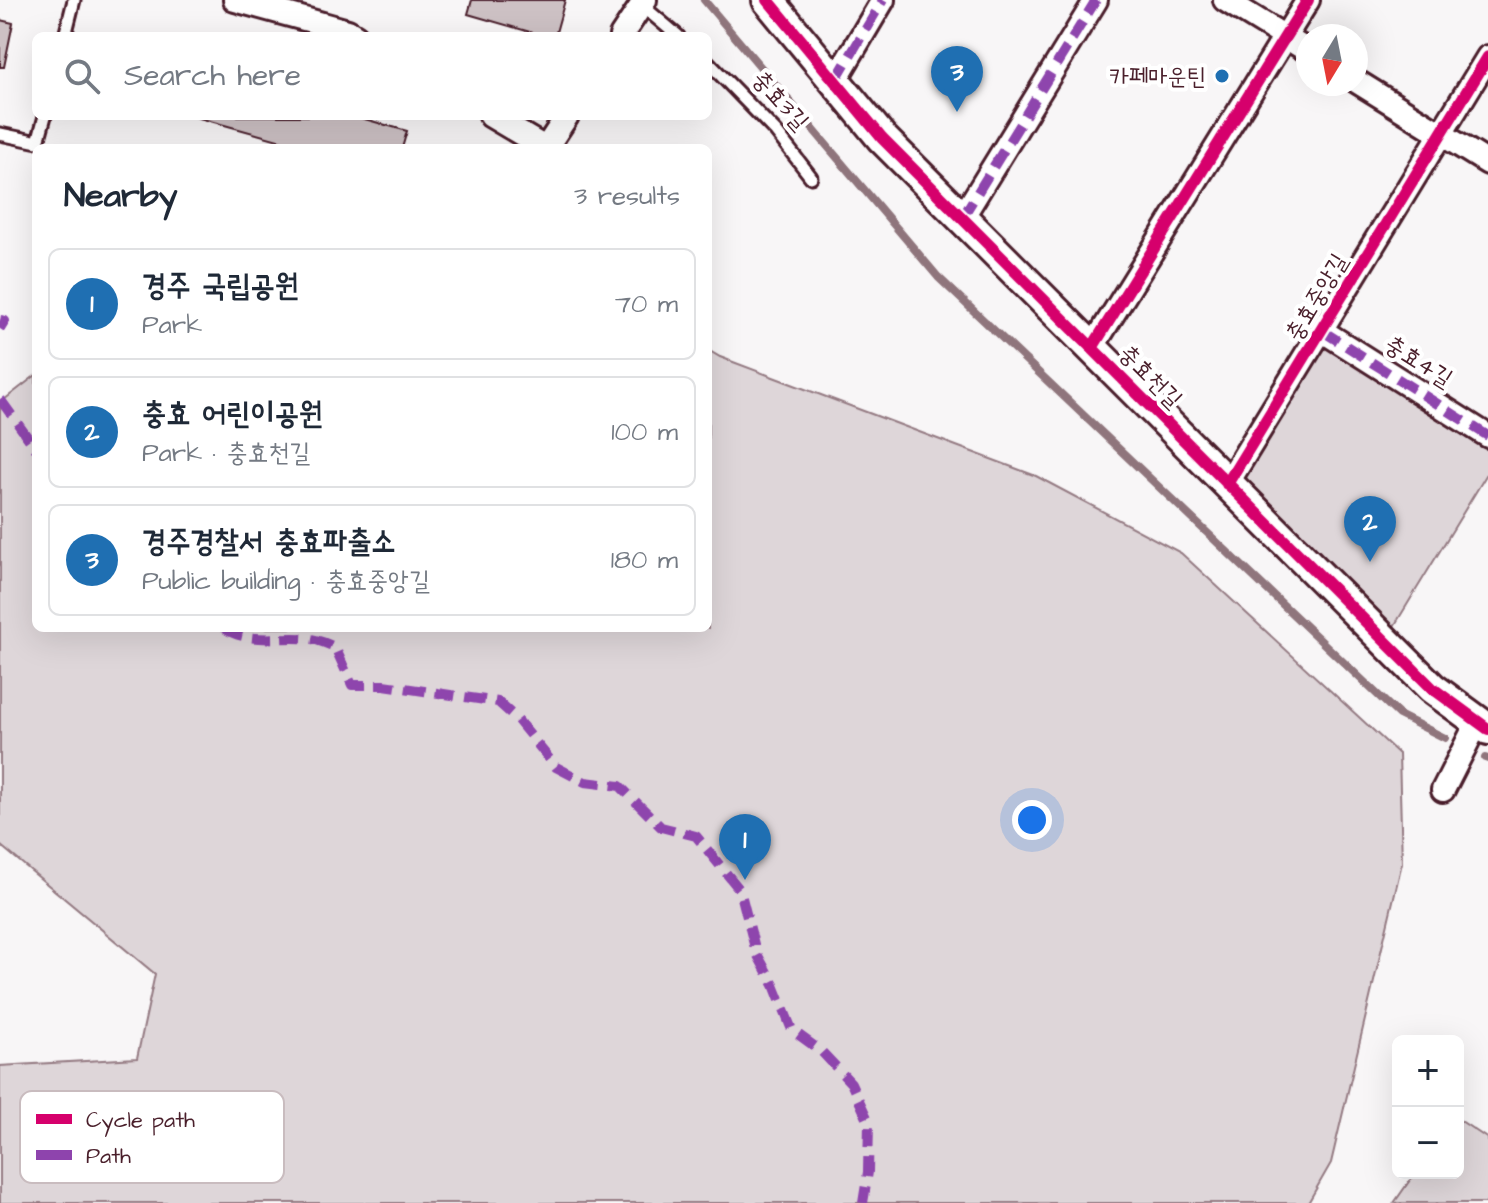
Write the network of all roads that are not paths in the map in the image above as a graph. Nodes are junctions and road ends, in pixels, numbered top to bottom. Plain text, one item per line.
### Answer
1 (74, 0) edge
2 (235, 0) edge
3 (768, 0) edge
4 (883, 0) edge
5 (1096, 0) edge
6 (1225, 0) edge
7 (1308, 0) edge
8 (640, 2) edge
9 (66, 32) edge
10 (350, 32) edge
11 (623, 32) edge
12 (674, 32) edge
13 (1285, 37) junction
14 (1296, 44) edge
15 (1488, 57) edge
16 (712, 66) edge
17 (835, 81) junction
18 (1368, 88) edge
19 (44, 120) edge
20 (498, 120) edge
21 (564, 120) edge
22 (0, 134) edge
23 (1441, 134) junction
24 (538, 144) edge
25 (548, 144) edge
26 (1488, 163) edge
27 (811, 177) dead end
28 (962, 218) junction
29 (1321, 330) junction
30 (1092, 348) junction
31 (1488, 436) edge
32 (1227, 484) junction
33 (1482, 726) edge
34 (1443, 790) dead end

1 - 9 lane
2 - 10 street
3 - 17 street, 충효천길
4 - 17 street
5 - 28 street
6 - 13 street
7 - 13 street
8 - 11 street
8 - 12 lane
13 - 14 street
13 - 30 street
15 - 23 street, 충효중앙길
16 - 27 lane, 충효3길
17 - 28 street, 충효천길
18 - 23 street
19 - 22 lane
20 - 24 street
21 - 25 street
23 - 26 street
23 - 29 street, 충효중앙길
28 - 30 street, 충효천길
29 - 31 street, 충효4길
29 - 32 street, 충효중앙길
30 - 32 street, 충효천길
32 - 33 street, 충효천길
33 - 34 street

